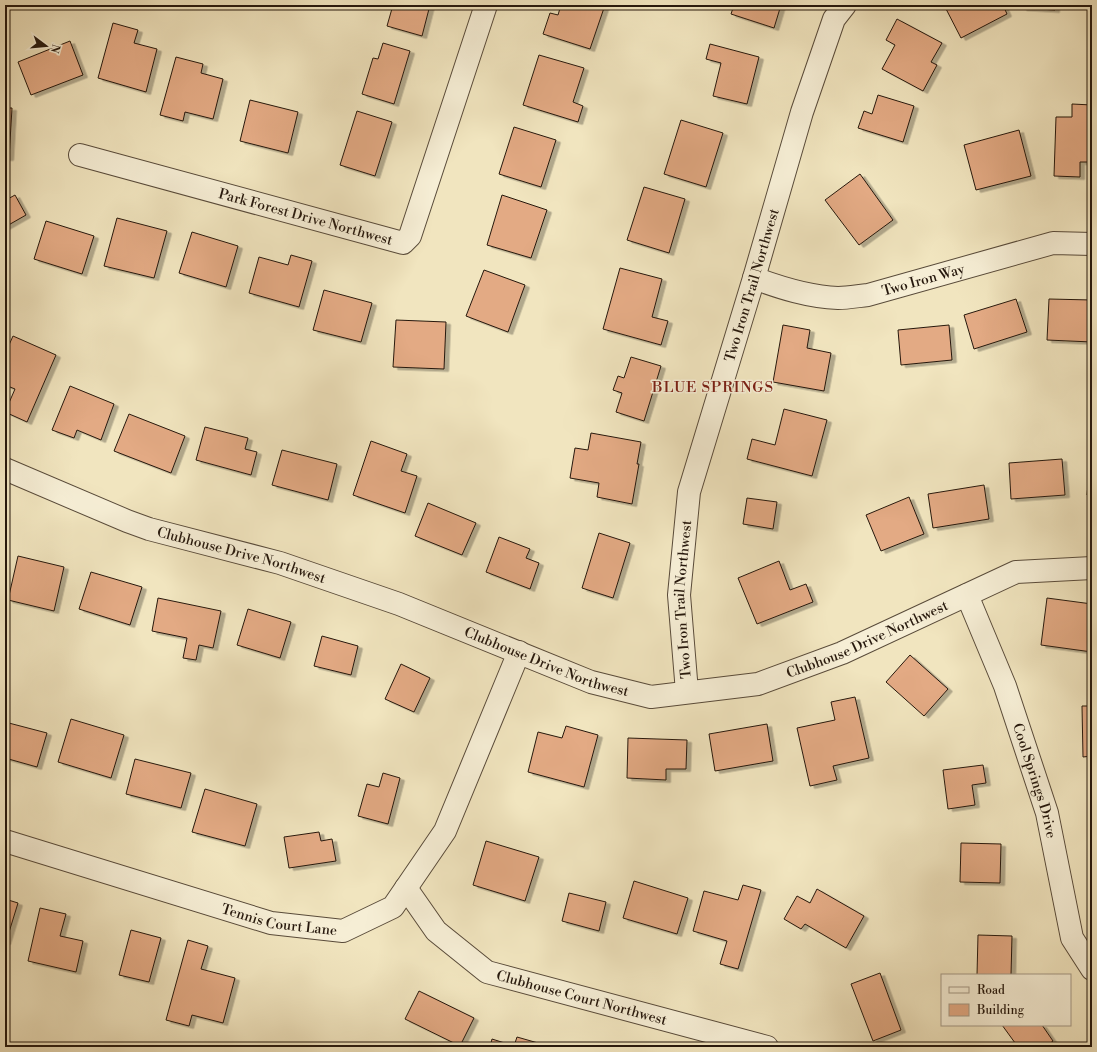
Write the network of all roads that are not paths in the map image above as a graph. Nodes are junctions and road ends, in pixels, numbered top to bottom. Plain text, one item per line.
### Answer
1 (486, 5) edge
2 (845, 5) edge
3 (80, 155) dead end
4 (1092, 244) edge
5 (754, 278) junction
6 (5, 469) edge
7 (1092, 568) edge
8 (967, 595) junction
9 (519, 652) junction
10 (687, 692) junction
11 (5, 841) edge
12 (406, 888) junction
13 (1092, 969) edge
14 (768, 1047) edge

1 - 3 street, Park Forest Drive Northwest
2 - 5 street, Two Iron Trail Northwest
4 - 5 street, Two Iron Way
5 - 10 street, Two Iron Trail Northwest
6 - 9 street, Clubhouse Drive Northwest
7 - 8 street, Clubhouse Drive Northwest
8 - 10 street, Clubhouse Drive Northwest
8 - 13 street, Cool Springs Drive
9 - 10 street, Clubhouse Drive Northwest
9 - 12 street, Tennis Court Lane
11 - 12 street, Tennis Court Lane
12 - 14 street, Clubhouse Court Northwest

